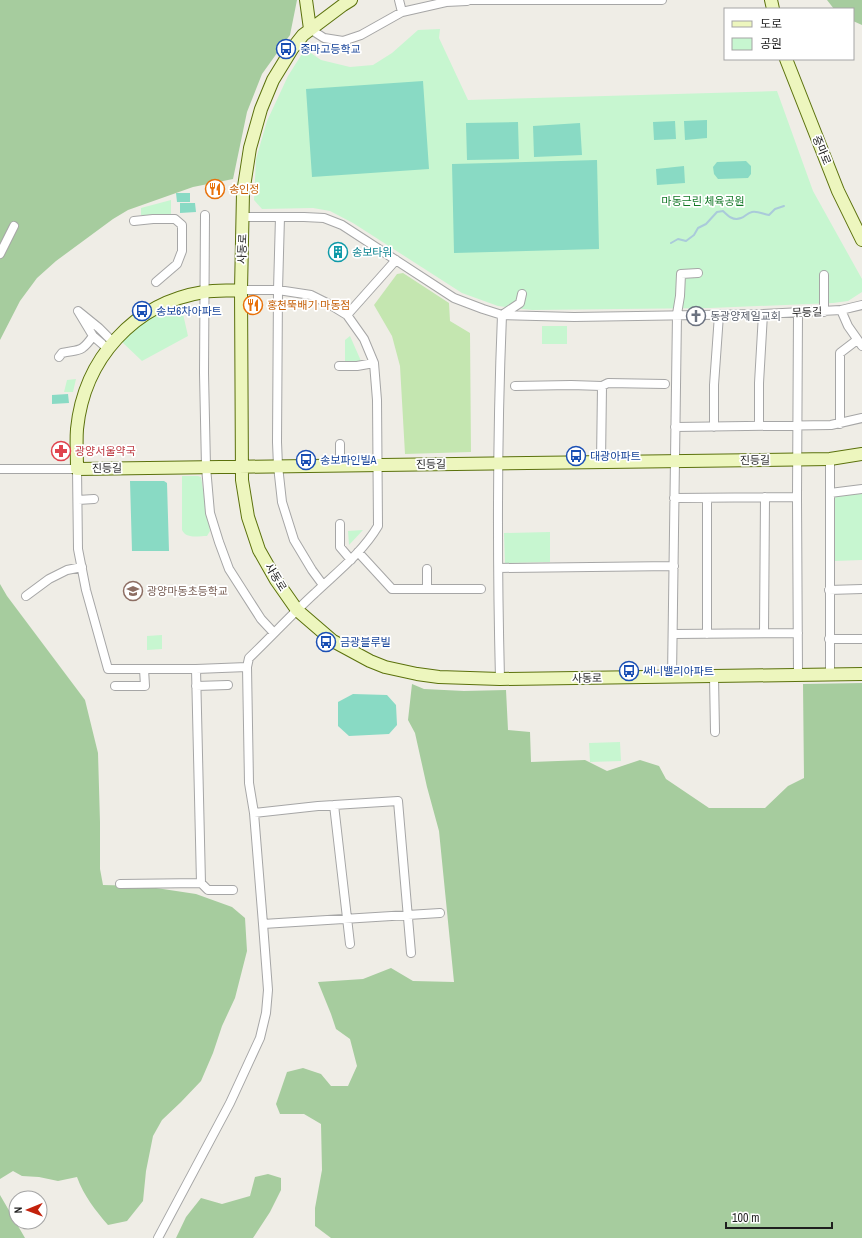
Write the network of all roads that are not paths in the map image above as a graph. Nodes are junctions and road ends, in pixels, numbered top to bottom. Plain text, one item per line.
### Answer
1 (306, 0) edge
2 (351, 0) edge
3 (398, 0) edge
4 (467, 0) edge
5 (536, 0) edge
6 (642, 0) edge
7 (662, 0) edge
8 (402, 12) junction
9 (310, 29) junction
10 (786, 60) edge
11 (205, 215) dead end
12 (242, 217) junction
13 (280, 217) junction
14 (134, 221) dead end
15 (14, 226) dead end
16 (862, 240) edge
17 (0, 254) edge
18 (396, 260) junction
19 (698, 273) dead end
20 (824, 275) dead end
21 (156, 282) dead end
22 (241, 290) junction
23 (278, 290) junction
24 (204, 292) junction
25 (522, 294) dead end
26 (859, 306) edge
27 (841, 310) junction
28 (824, 312) junction
29 (798, 313) junction
30 (677, 314) junction
31 (763, 314) junction
32 (347, 315) junction
33 (502, 315) junction
34 (718, 315) junction
35 (93, 336) junction
36 (860, 343) edge
37 (111, 346) junction
38 (59, 358) dead end
39 (374, 363) junction
40 (339, 366) dead end
41 (665, 384) dead end
42 (515, 386) dead end
43 (602, 386) junction
44 (862, 418) edge
45 (840, 424) junction
46 (759, 426) junction
47 (797, 426) junction
48 (675, 427) junction
49 (714, 427) junction
50 (340, 444) dead end
51 (862, 454) edge
52 (797, 459) junction
53 (830, 459) junction
54 (675, 461) junction
55 (601, 462) junction
56 (498, 463) junction
57 (340, 465) junction
58 (378, 465) junction
59 (241, 466) junction
60 (278, 466) junction
61 (206, 467) junction
62 (0, 469) edge
63 (77, 469) junction
64 (862, 489) edge
65 (830, 493) junction
66 (765, 497) junction
67 (797, 497) junction
68 (674, 498) junction
69 (707, 498) junction
70 (94, 499) dead end
71 (78, 500) junction
72 (340, 524) dead end
73 (358, 552) junction
74 (351, 560) junction
75 (674, 566) junction
76 (82, 567) junction
77 (498, 568) junction
78 (427, 569) dead end
79 (323, 585) junction
80 (427, 589) junction
81 (481, 589) dead end
82 (862, 589) edge
83 (829, 590) junction
84 (26, 596) dead end
85 (297, 610) junction
86 (274, 633) junction
87 (764, 633) junction
88 (798, 633) junction
89 (673, 634) junction
90 (707, 634) junction
91 (830, 639) junction
92 (862, 639) edge
93 (247, 667) junction
94 (144, 669) junction
95 (196, 669) junction
96 (862, 674) edge
97 (798, 675) junction
98 (830, 675) junction
99 (714, 676) junction
100 (672, 677) junction
101 (500, 679) junction
102 (228, 685) dead end
103 (115, 686) dead end
104 (196, 686) junction
105 (715, 732) dead end
106 (334, 805) junction
107 (254, 813) junction
108 (201, 883) junction
109 (120, 884) dead end
110 (233, 890) dead end
111 (440, 913) dead end
112 (408, 915) junction
113 (347, 919) junction
114 (263, 924) junction
115 (350, 944) dead end
116 (411, 953) dead end
117 (158, 1238) edge

1 - 9 street
2 - 9 street, 사동로
3 - 8 street
4 - 5 street
4 - 8 street
5 - 6 street
6 - 7 street
8 - 9 street
9 - 12 street, 사동로
10 - 16 street, 중마로
11 - 24 street
12 - 13 street, 무등길
12 - 22 street, 사동로
13 - 18 street, 무등길
13 - 23 street
14 - 21 street
15 - 17 street
18 - 32 street
18 - 33 street, 무등길
19 - 30 street
20 - 28 street
22 - 23 street
22 - 24 street
22 - 59 street, 사동로
23 - 32 street
23 - 60 street
24 - 37 street
24 - 61 street
25 - 33 street
26 - 27 street, 무등길
27 - 28 street, 무등길
27 - 36 street
28 - 29 street, 무등길
29 - 31 street, 무등길
29 - 47 street
30 - 33 street, 무등길
30 - 34 street, 무등길
30 - 48 street
31 - 34 street, 무등길
31 - 46 street
32 - 39 street
33 - 56 street
34 - 49 street
35 - 37 street
35 - 37 street
35 - 38 street
36 - 45 street
37 - 63 street
39 - 40 street
39 - 58 street
41 - 43 street
42 - 43 street
43 - 55 street
44 - 45 street
45 - 47 street
46 - 47 street
46 - 49 street
47 - 52 street
48 - 49 street
48 - 54 street
50 - 57 street
51 - 53 street, 진등길
52 - 53 street, 진등길
52 - 54 street, 진등길
52 - 67 street
53 - 65 street
54 - 55 street, 진등길
54 - 68 street
55 - 56 street, 진등길
56 - 58 street, 진등길
56 - 77 street
57 - 58 street, 진등길
57 - 60 street, 진등길
58 - 73 street
59 - 60 street, 진등길
59 - 61 street, 진등길
59 - 85 street, 사동로
60 - 79 street
61 - 63 street, 진등길
61 - 86 street
62 - 63 street, 진등길
63 - 71 street
64 - 65 street
65 - 83 street
66 - 67 street
66 - 69 street
66 - 87 street
67 - 88 street
68 - 69 street
68 - 75 street
69 - 90 street
70 - 71 street
71 - 76 street
72 - 74 street
73 - 74 street
73 - 80 street
74 - 79 street
75 - 77 street
75 - 89 street
76 - 84 street
76 - 94 street
77 - 101 street
78 - 80 street
79 - 85 street
80 - 81 street
82 - 83 street
83 - 91 street
85 - 86 street
85 - 101 street, 사동로
86 - 93 street
87 - 88 street
87 - 90 street
88 - 97 street
89 - 90 street
89 - 100 street
91 - 92 street
91 - 98 street
93 - 95 street
93 - 107 street
94 - 95 street
94 - 103 street
95 - 104 street
96 - 98 street, 사동로
97 - 98 street, 사동로
97 - 99 street, 사동로
99 - 100 street, 사동로
99 - 105 street
100 - 101 street, 사동로
102 - 104 street
104 - 108 street
106 - 107 street
106 - 112 street
106 - 113 street
107 - 114 street
108 - 109 street
108 - 110 street
111 - 112 street
112 - 113 street
112 - 116 street
113 - 114 street
113 - 115 street
114 - 117 street

